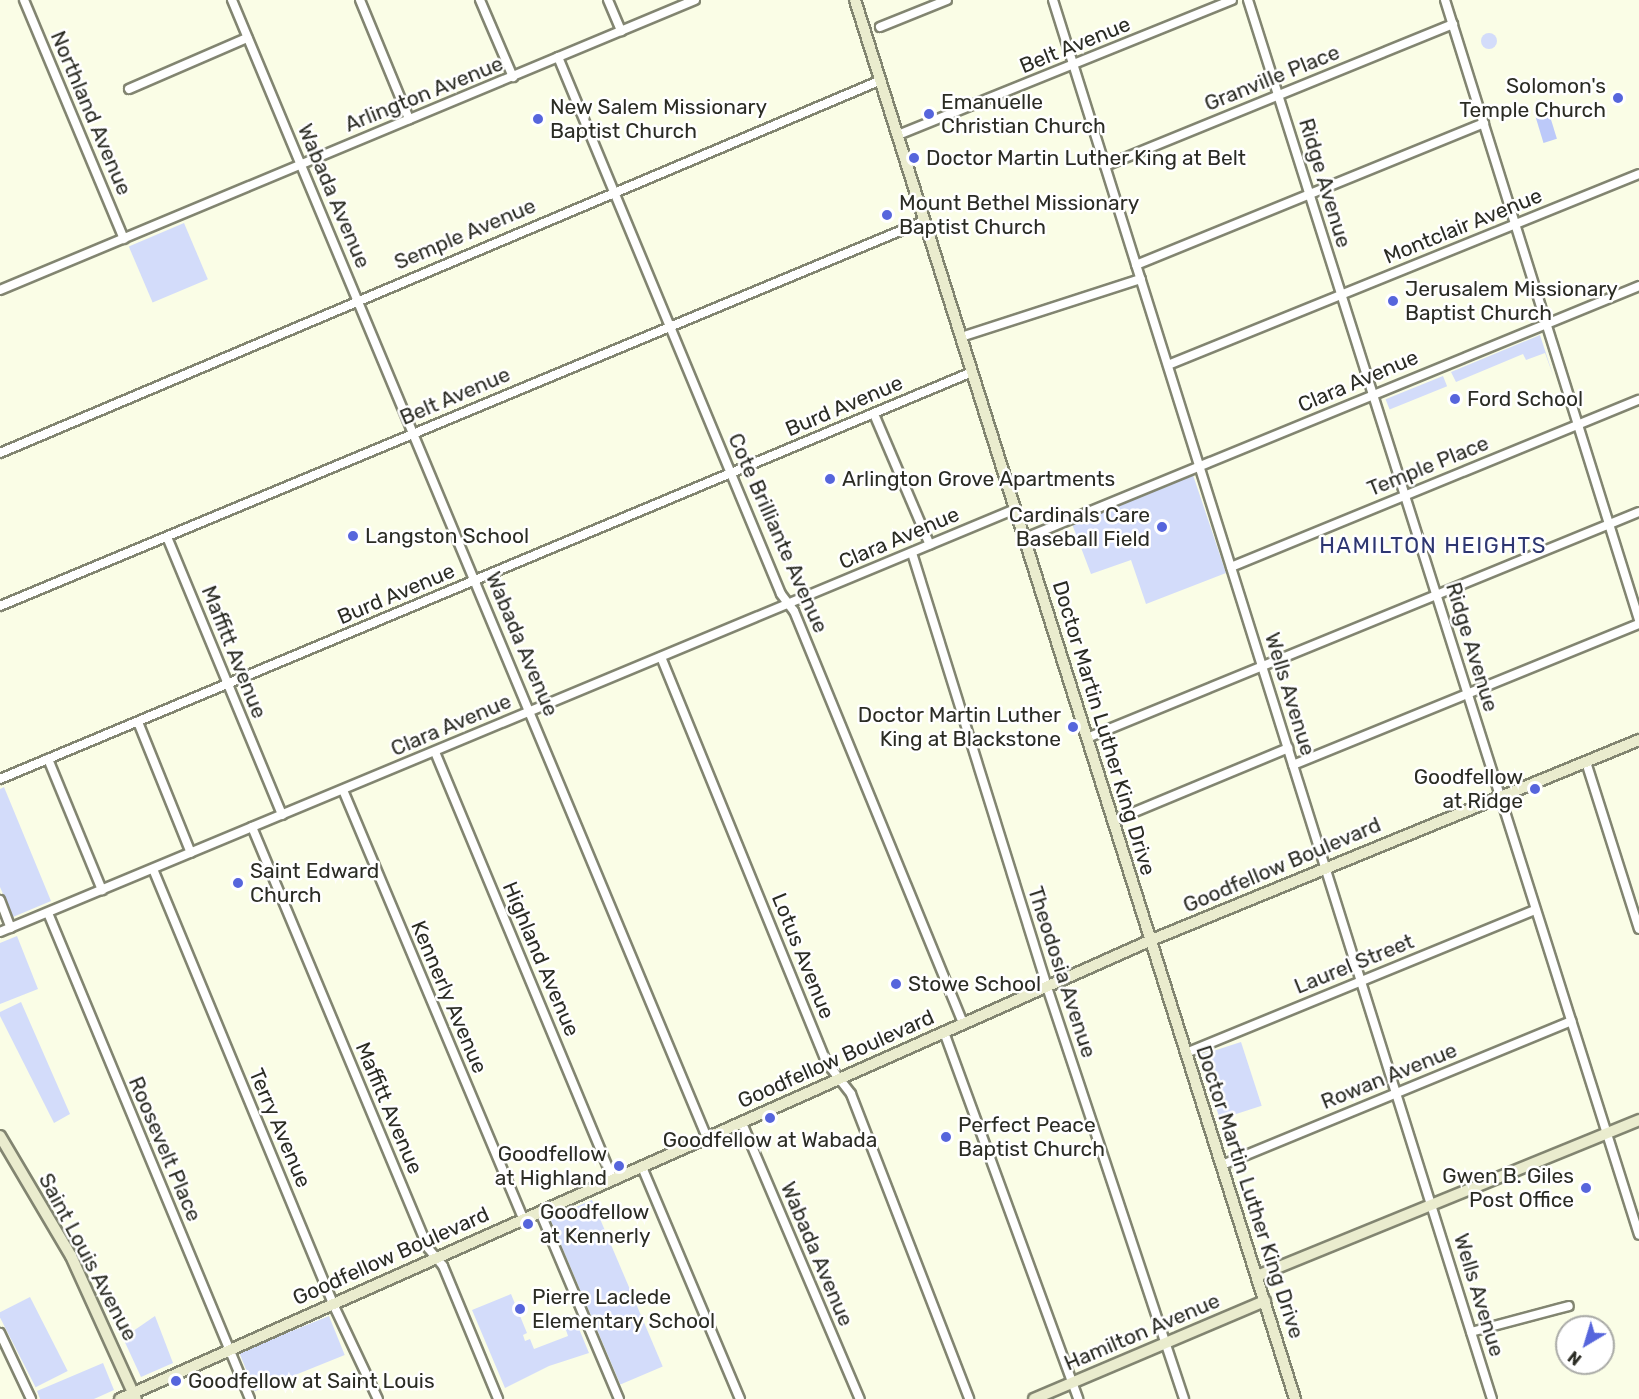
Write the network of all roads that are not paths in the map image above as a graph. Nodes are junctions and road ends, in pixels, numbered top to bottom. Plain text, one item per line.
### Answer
1 (24, 0) edge
2 (232, 0) edge
3 (360, 0) edge
4 (480, 0) edge
5 (608, 0) edge
6 (695, 0) edge
7 (855, 0) edge
8 (947, 0) edge
9 (1053, 0) edge
10 (1232, 0) edge
11 (1248, 0) edge
12 (1445, 0) edge
13 (1453, 24) junction
14 (880, 27) dead end
15 (621, 31) junction
16 (247, 38) junction
17 (558, 57) junction
18 (1073, 65) junction
19 (513, 77) junction
20 (879, 81) junction
21 (129, 89) dead end
22 (1279, 95) junction
23 (409, 119) junction
24 (1484, 123) junction
25 (898, 135) junction
26 (302, 164) junction
27 (1105, 166) junction
28 (1639, 174) edge
29 (613, 192) junction
30 (1309, 194) junction
31 (924, 221) junction
32 (1516, 224) junction
33 (124, 239) junction
34 (1136, 265) junction
35 (1141, 279) junction
36 (1639, 286) edge
37 (0, 290) edge
38 (1341, 295) junction
39 (357, 299) junction
40 (1546, 323) junction
41 (669, 326) junction
42 (961, 337) junction
43 (1168, 366) junction
44 (972, 372) junction
45 (1374, 393) junction
46 (1639, 400) edge
47 (874, 414) junction
48 (1580, 424) junction
49 (414, 433) junction
50 (0, 453) edge
51 (1199, 466) junction
52 (731, 474) junction
53 (1404, 494) junction
54 (1015, 508) junction
55 (1639, 512) edge
56 (1609, 525) junction
57 (166, 537) junction
58 (1024, 538) junction
59 (930, 545) junction
60 (912, 553) junction
61 (1231, 567) junction
62 (475, 581) junction
63 (1437, 595) junction
64 (788, 603) junction
65 (0, 606) edge
66 (1639, 622) edge
67 (661, 657) junction
68 (1263, 666) junction
69 (227, 684) junction
70 (1468, 694) junction
71 (531, 711) junction
72 (138, 722) junction
73 (1087, 738) junction
74 (1639, 740) edge
75 (1288, 748) junction
76 (435, 752) junction
77 (48, 759) junction
78 (1586, 762) junction
79 (1293, 765) junction
80 (0, 779) edge
81 (343, 790) junction
82 (1500, 796) junction
83 (282, 815) junction
84 (1113, 821) junction
85 (252, 827) junction
86 (191, 853) junction
87 (1325, 868) junction
88 (153, 869) junction
89 (102, 890) junction
90 (0, 900) edge
91 (1535, 910) junction
92 (48, 914) junction
93 (11, 928) junction
94 (1639, 928) edge
95 (0, 932) edge
96 (1149, 941) junction
97 (1359, 981) junction
98 (1047, 987) junction
99 (1570, 1021) junction
100 (963, 1023) junction
101 (944, 1032) junction
102 (1186, 1053) junction
103 (842, 1079) junction
104 (1396, 1092) junction
105 (1639, 1120) edge
106 (742, 1123) junction
107 (1607, 1132) junction
108 (0, 1136) edge
109 (707, 1138) junction
110 (1222, 1165) junction
111 (642, 1167) junction
112 (614, 1179) junction
113 (1432, 1205) junction
114 (540, 1212) junction
115 (523, 1219) junction
116 (1639, 1235) edge
117 (435, 1257) junction
118 (1257, 1276) junction
119 (1265, 1301) junction
120 (333, 1304) junction
121 (1569, 1306) dead end
122 (1471, 1332) junction
123 (0, 1333) edge
124 (1167, 1344) junction
125 (229, 1349) junction
126 (1073, 1382) junction
127 (135, 1396) edge
128 (31, 1399) edge
129 (120, 1399) edge
130 (250, 1399) edge
131 (378, 1399) edge
132 (498, 1399) edge
133 (620, 1399) edge
134 (740, 1399) edge
135 (860, 1399) edge
136 (969, 1399) edge
137 (1034, 1399) edge
138 (1078, 1399) edge
139 (1184, 1399) edge
140 (1295, 1399) edge
141 (1492, 1399) edge

1 - 33 street, Northland Avenue
2 - 16 street, Wabada Avenue
3 - 23 street
4 - 19 street
5 - 15 street
6 - 15 street, Arlington Avenue
7 - 20 main road, Doctor Martin Luther King Drive
8 - 14 street
9 - 18 street, Wells Avenue
10 - 18 street, Belt Avenue
11 - 22 street, Ridge Avenue
12 - 13 street
13 - 22 street, Granville Place
13 - 24 street
15 - 17 street, Arlington Avenue
16 - 21 street
16 - 26 street, Wabada Avenue
17 - 19 street, Arlington Avenue
17 - 29 street, Cote Brilliante Avenue
18 - 25 street, Belt Avenue
18 - 27 street, Wells Avenue
19 - 23 street, Arlington Avenue
20 - 25 main road, Doctor Martin Luther King Drive
20 - 29 street, Semple Avenue
22 - 27 street, Granville Place
22 - 30 street, Ridge Avenue
23 - 26 street, Arlington Avenue
24 - 30 street
24 - 32 street
25 - 31 main road, Doctor Martin Luther King Drive
26 - 33 street, Arlington Avenue
26 - 39 street, Wabada Avenue
27 - 34 street, Wells Avenue
28 - 32 street, Montclair Avenue
29 - 39 street, Semple Avenue
29 - 41 street, Cote Brilliante Avenue
30 - 34 street
30 - 38 street, Ridge Avenue
31 - 41 street, Belt Avenue
31 - 42 main road, Doctor Martin Luther King Drive
32 - 38 street, Montclair Avenue
32 - 40 street
33 - 37 street, Arlington Avenue
34 - 35 street, Wells Avenue
35 - 42 street
35 - 43 street, Wells Avenue
36 - 40 street, Clara Avenue
38 - 43 street, Montclair Avenue
38 - 45 street, Ridge Avenue
39 - 49 street, Wabada Avenue
39 - 50 street, Semple Avenue
40 - 45 street, Clara Avenue
40 - 48 street
41 - 49 street, Belt Avenue
41 - 52 street, Cote Brilliante Avenue
42 - 44 main road, Doctor Martin Luther King Drive
43 - 51 street, Wells Avenue
44 - 47 street, Burd Avenue
44 - 54 main road, Doctor Martin Luther King Drive
45 - 51 street, Clara Avenue
45 - 53 street, Ridge Avenue
46 - 48 street, Temple Place
47 - 52 street, Burd Avenue
47 - 59 street
48 - 53 street, Temple Place
48 - 56 street
49 - 57 street, Belt Avenue
49 - 62 street, Wabada Avenue
51 - 58 street, Clara Avenue
51 - 61 street, Wells Avenue
52 - 62 street, Burd Avenue
52 - 64 street, Cote Brilliante Avenue
53 - 61 street, Temple Place
53 - 63 street, Ridge Avenue
54 - 58 main road, Doctor Martin Luther King Drive
54 - 59 street, Clara Avenue
55 - 56 street
56 - 63 street
56 - 66 street
57 - 65 street, Belt Avenue
57 - 69 street, Maffitt Avenue
58 - 73 main road, Doctor Martin Luther King Drive
59 - 60 street, Clara Avenue
60 - 64 street, Clara Avenue
60 - 98 street, Theodosia Avenue
61 - 68 street, Wells Avenue
62 - 69 street, Burd Avenue
62 - 71 street, Wabada Avenue
63 - 68 street
63 - 70 street, Ridge Avenue
64 - 67 street, Clara Avenue
64 - 100 street, Cote Brilliante Avenue
66 - 70 street
67 - 71 street, Clara Avenue
67 - 103 street, Lotus Avenue
68 - 73 street
68 - 75 street, Wells Avenue
69 - 72 street, Burd Avenue
69 - 83 street, Maffitt Avenue
70 - 79 street
70 - 82 street, Ridge Avenue
71 - 76 street, Clara Avenue
71 - 109 street, Wabada Avenue
72 - 77 street, Burd Avenue
72 - 86 street
73 - 84 main road, Doctor Martin Luther King Drive
74 - 78 main road, Goodfellow Boulevard
75 - 79 street, Wells Avenue
75 - 84 street
76 - 81 street, Clara Avenue
76 - 112 street, Highland Avenue
77 - 80 street, Burd Avenue
77 - 89 street
78 - 82 main road, Goodfellow Boulevard
78 - 94 street
79 - 87 street, Wells Avenue
81 - 83 street, Clara Avenue
81 - 115 street, Kennerly Avenue
82 - 87 main road, Goodfellow Boulevard
82 - 91 street, Ridge Avenue
83 - 85 street, Clara Avenue
84 - 96 main road, Doctor Martin Luther King Drive
85 - 86 street, Clara Avenue
85 - 117 street, Maffitt Avenue
86 - 88 street, Clara Avenue
87 - 96 main road, Goodfellow Boulevard
87 - 97 street, Wells Avenue
88 - 89 street, Clara Avenue
88 - 120 street, Terry Avenue
89 - 92 street, Clara Avenue
90 - 93 street
91 - 97 street, Laurel Street
91 - 99 street, Ridge Avenue
92 - 93 street, Clara Avenue
92 - 125 street, Roosevelt Place
93 - 95 street, Clara Avenue
96 - 98 main road, Goodfellow Boulevard
96 - 102 main road, Doctor Martin Luther King Drive
97 - 102 street, Laurel Street
97 - 104 street, Wells Avenue
98 - 100 main road, Goodfellow Boulevard
98 - 124 street, Theodosia Avenue
99 - 104 street, Rowan Avenue
99 - 107 street, Ridge Avenue
100 - 101 main road, Goodfellow Boulevard
101 - 103 main road, Goodfellow Boulevard
101 - 126 street
102 - 110 main road, Doctor Martin Luther King Drive
103 - 106 main road, Goodfellow Boulevard
103 - 136 street, Lotus Avenue
104 - 110 street, Rowan Avenue
104 - 113 street, Wells Avenue
105 - 107 main road
106 - 109 main road, Goodfellow Boulevard
106 - 135 street, Wabada Avenue
107 - 113 main road
107 - 116 street, Ridge Avenue
108 - 127 main road, Saint Louis Avenue
109 - 111 main road, Goodfellow Boulevard
110 - 118 main road, Doctor Martin Luther King Drive
111 - 112 main road, Goodfellow Boulevard
111 - 134 street
112 - 114 main road, Goodfellow Boulevard
113 - 118 main road
113 - 122 street, Wells Avenue
114 - 115 main road, Goodfellow Boulevard
114 - 133 street
115 - 117 main road, Goodfellow Boulevard
117 - 120 main road, Goodfellow Boulevard
117 - 132 street, Maffitt Avenue
118 - 119 main road, Doctor Martin Luther King Drive
119 - 124 main road, Hamilton Avenue
119 - 140 main road, Doctor Martin Luther King Drive
120 - 125 main road, Goodfellow Boulevard
120 - 131 street, Terry Avenue
121 - 122 street
122 - 141 street, Wells Avenue
123 - 128 street
124 - 126 main road, Hamilton Avenue
124 - 139 street, Theodosia Avenue
125 - 127 main road, Goodfellow Boulevard
125 - 130 street, Roosevelt Place
126 - 137 main road, Hamilton Avenue
126 - 138 street
127 - 129 main road, Goodfellow Boulevard

